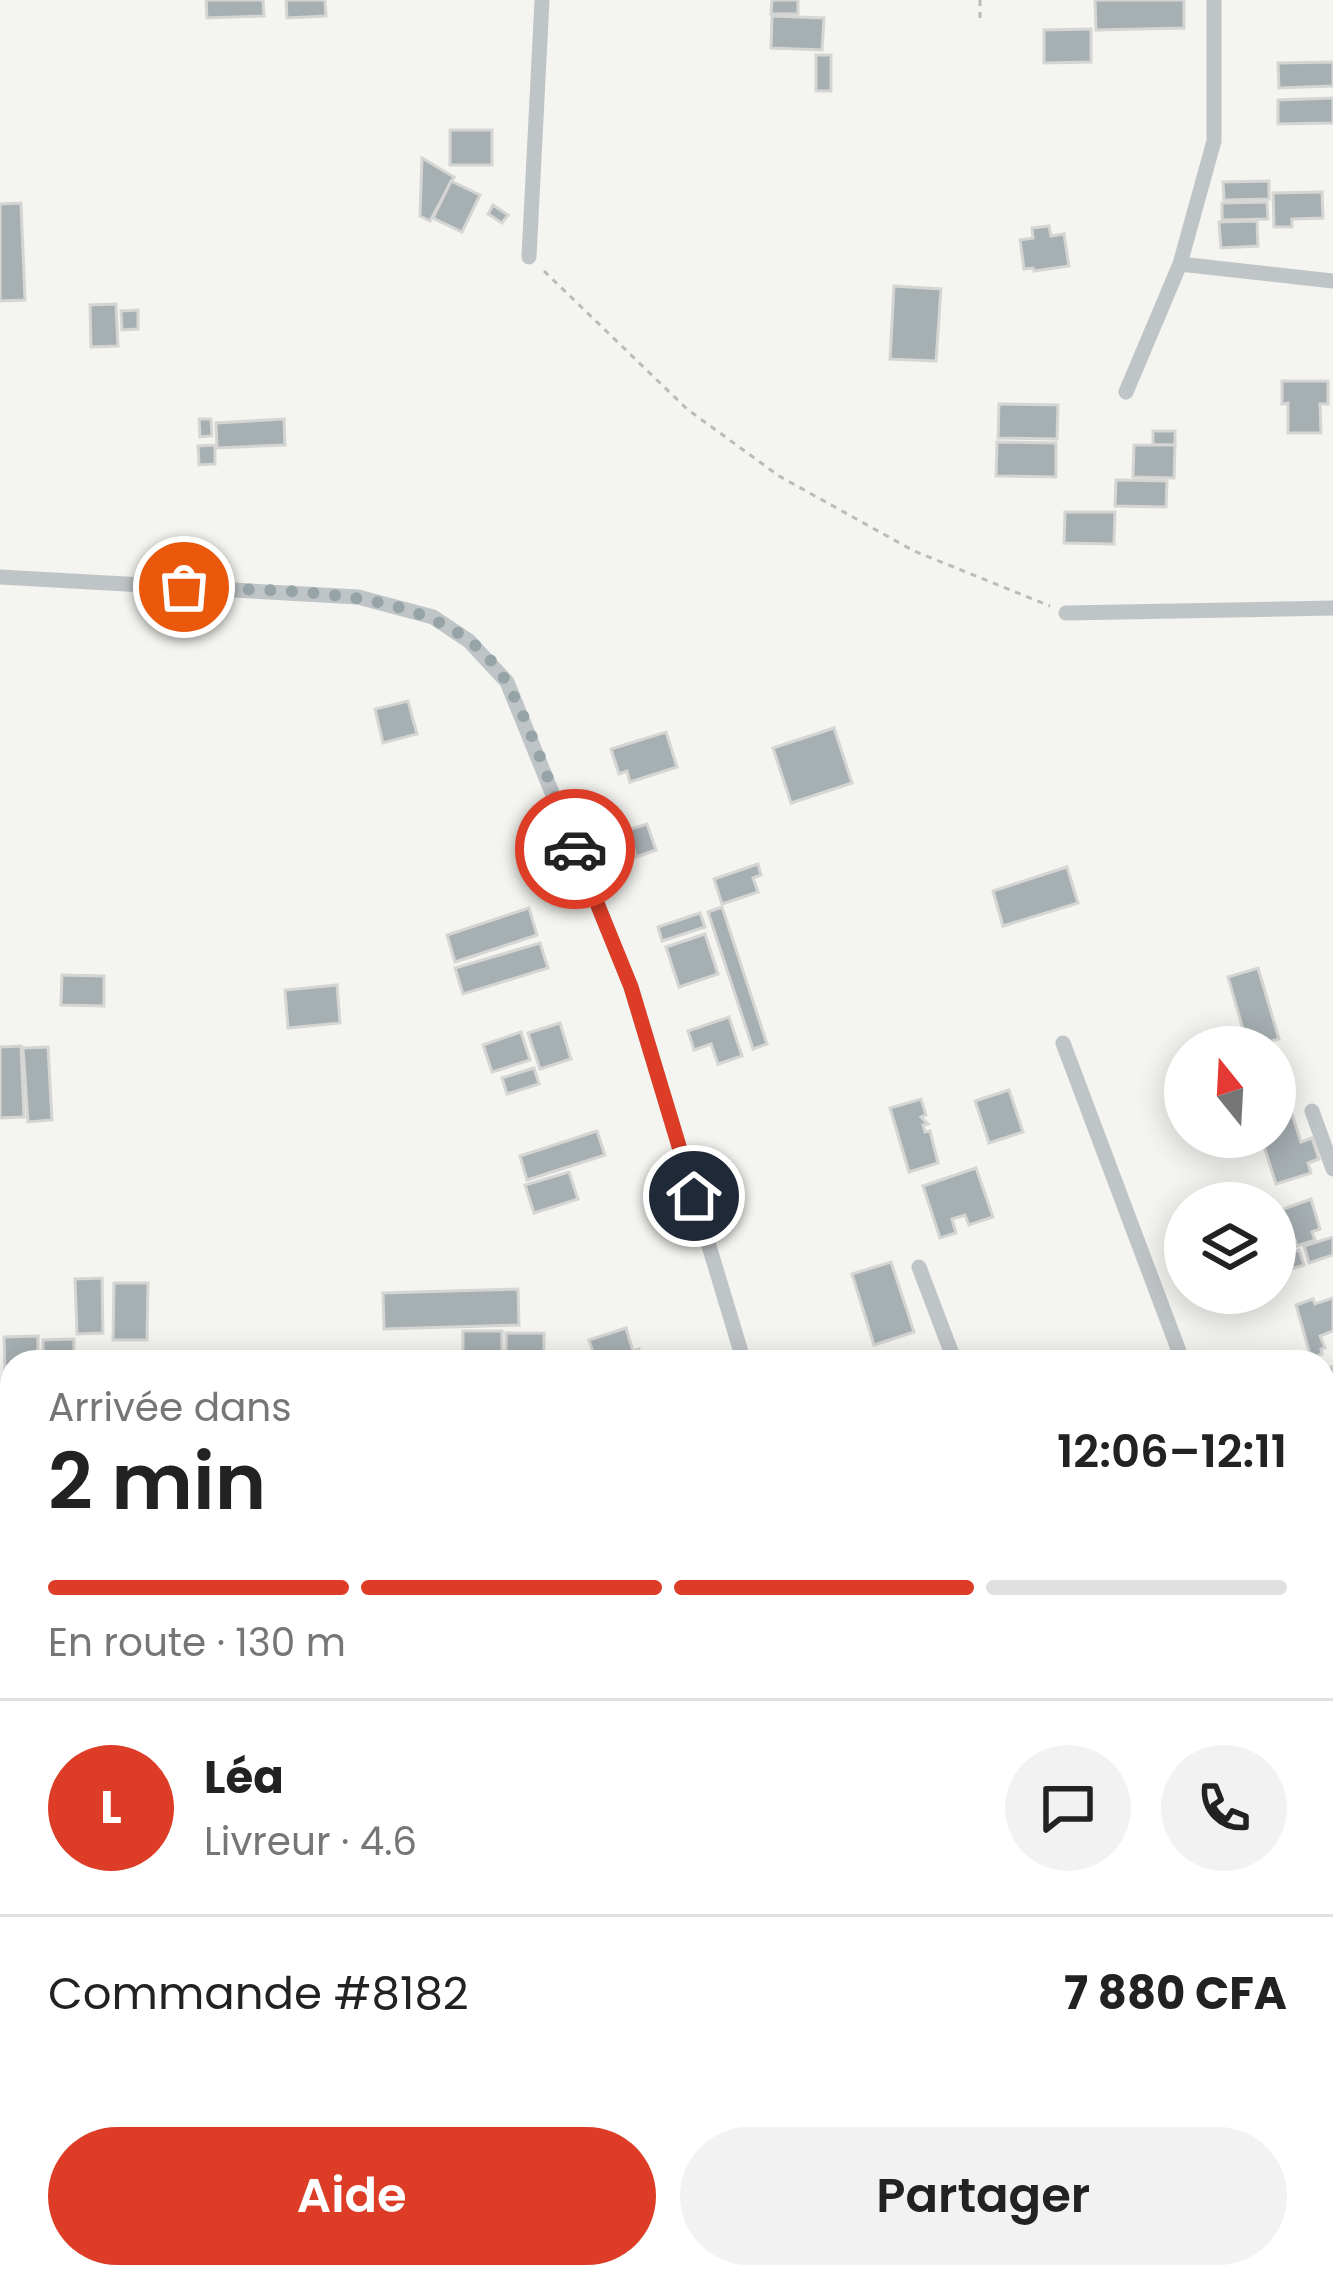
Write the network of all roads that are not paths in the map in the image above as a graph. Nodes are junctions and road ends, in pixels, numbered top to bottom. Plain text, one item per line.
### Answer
1 (542, 0) edge
2 (1214, 0) edge
3 (530, 257) road end
4 (1180, 264) junction
5 (1333, 281) edge
6 (1126, 392) dead end
7 (0, 577) edge
8 (1333, 608) edge
9 (1066, 613) road end
10 (1064, 1043) dead end
11 (1312, 1111) dead end
12 (1333, 1168) edge
13 (919, 1267) dead end
14 (740, 1350) edge
15 (950, 1350) edge
16 (1179, 1350) edge

1 - 3 street
2 - 4 street
4 - 5 street
4 - 6 street
7 - 14 street
8 - 9 street
10 - 16 street
11 - 12 street
13 - 15 street

